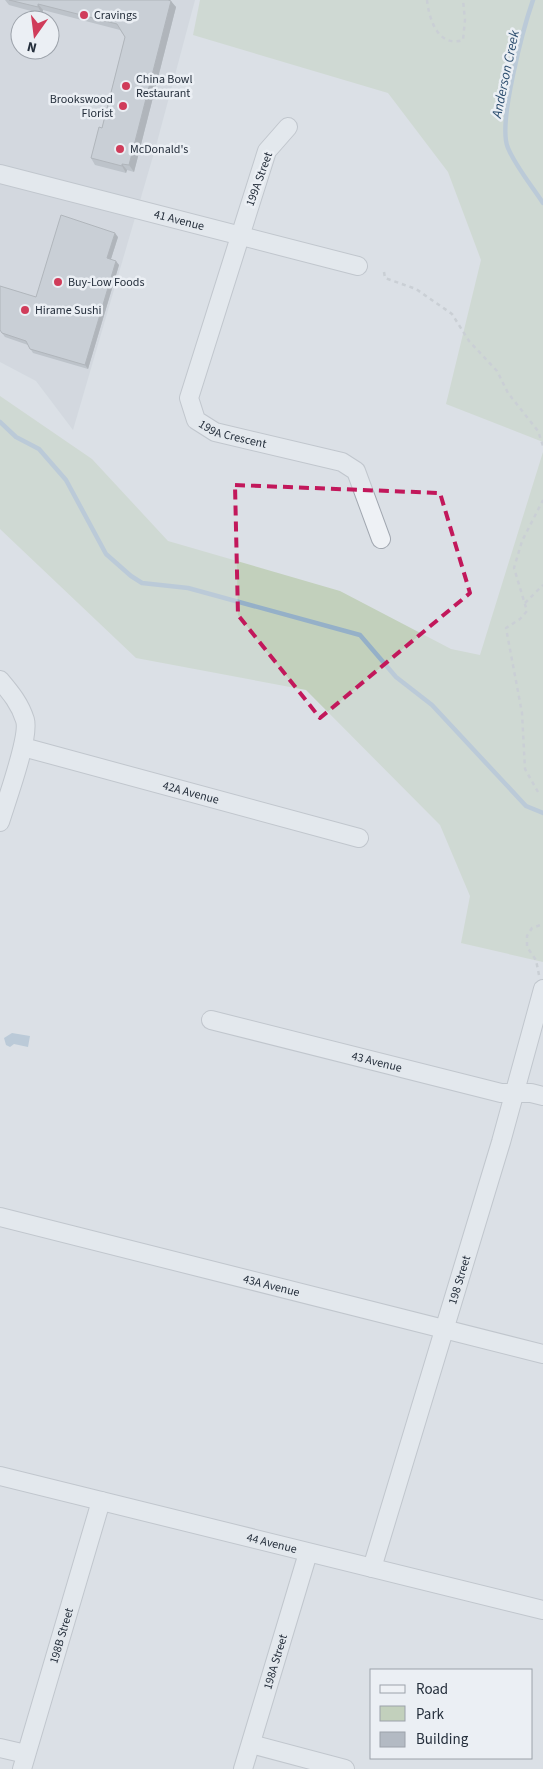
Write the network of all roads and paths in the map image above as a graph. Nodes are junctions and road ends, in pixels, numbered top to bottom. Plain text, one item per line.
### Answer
1 (427, 0) edge
2 (463, 0) edge
3 (288, 127) dead end
4 (0, 174) edge
5 (238, 236) junction
6 (358, 266) dead end
7 (384, 272) dead end
8 (543, 446) edge
9 (543, 500) edge
10 (381, 539) dead end
11 (543, 585) edge
12 (525, 604) junction
13 (0, 680) edge
14 (22, 747) junction
15 (538, 792) dead end
16 (0, 822) edge
17 (359, 838) dead end
18 (543, 924) edge
19 (542, 983) edge
20 (211, 1020) dead end
21 (515, 1093) junction
22 (543, 1096) edge
23 (0, 1217) edge
24 (445, 1329) junction
25 (543, 1354) edge
26 (0, 1476) edge
27 (101, 1502) junction
28 (308, 1553) junction
29 (372, 1568) junction
30 (543, 1610) edge
31 (251, 1744) junction
32 (0, 1748) edge
33 (24, 1762) edge
34 (243, 1769) edge
35 (345, 1769) edge

1 - 2 path
3 - 5 street, 199A Street
4 - 5 street, 41 Avenue
5 - 6 street, 41 Avenue
5 - 10 street, 199A Crescent
7 - 8 path
9 - 12 path
11 - 12 path
12 - 15 path
13 - 14 street
14 - 16 street
14 - 17 street, 42A Avenue
18 - 19 path
19 - 21 street, 198 Street
20 - 21 street, 43 Avenue
21 - 22 street, 43 Avenue
21 - 24 street, 198 Street
23 - 24 street, 43A Avenue
24 - 25 street, 43A Avenue
24 - 29 street, 198 Street
26 - 27 street, 44 Avenue
27 - 28 street, 44 Avenue
27 - 33 street, 198B Street
28 - 29 street, 44 Avenue
28 - 31 street, 198A Street
29 - 30 street, 44 Avenue
31 - 34 street, 198A Street
31 - 35 street
32 - 33 street

